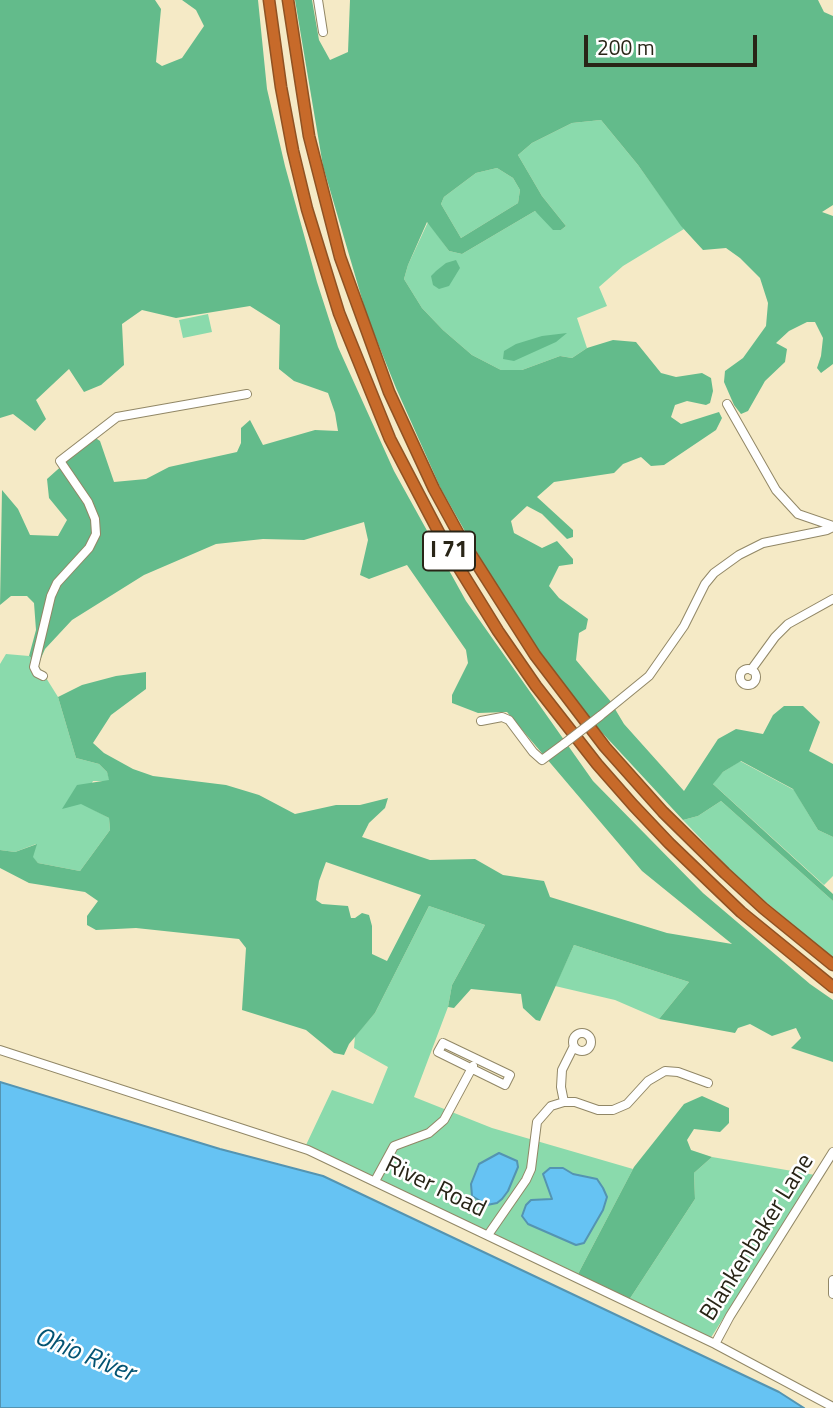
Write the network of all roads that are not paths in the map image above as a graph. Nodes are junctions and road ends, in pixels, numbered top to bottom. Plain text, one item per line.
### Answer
1 (269, 0) edge
2 (288, 0) edge
3 (318, 0) edge
4 (323, 32) dead end
5 (247, 394) dead end
6 (727, 404) dead end
7 (833, 526) edge
8 (833, 599) edge
9 (751, 670) dead end
10 (43, 676) dead end
11 (481, 721) dead end
12 (833, 965) edge
13 (833, 986) edge
14 (575, 1046) dead end
15 (0, 1050) edge
16 (477, 1059) junction
17 (472, 1069) junction
18 (708, 1083) dead end
19 (564, 1102) junction
20 (833, 1152) edge
21 (376, 1181) junction
22 (488, 1235) junction
23 (833, 1280) edge
24 (833, 1294) edge
25 (716, 1344) junction
26 (833, 1407) edge

1 - 13 highway, I 71
2 - 12 highway, I 71
3 - 4 street
5 - 10 street
6 - 7 street
7 - 11 street, bridge
8 - 9 street
14 - 19 street
15 - 21 street, River Road
16 - 17 street
16 - 17 street
16 - 17 street
17 - 21 street
18 - 19 street
19 - 22 street
20 - 25 street, Blankenbaker Lane
21 - 22 street, River Road
22 - 25 street, River Road
23 - 24 street
25 - 26 street, River Road

